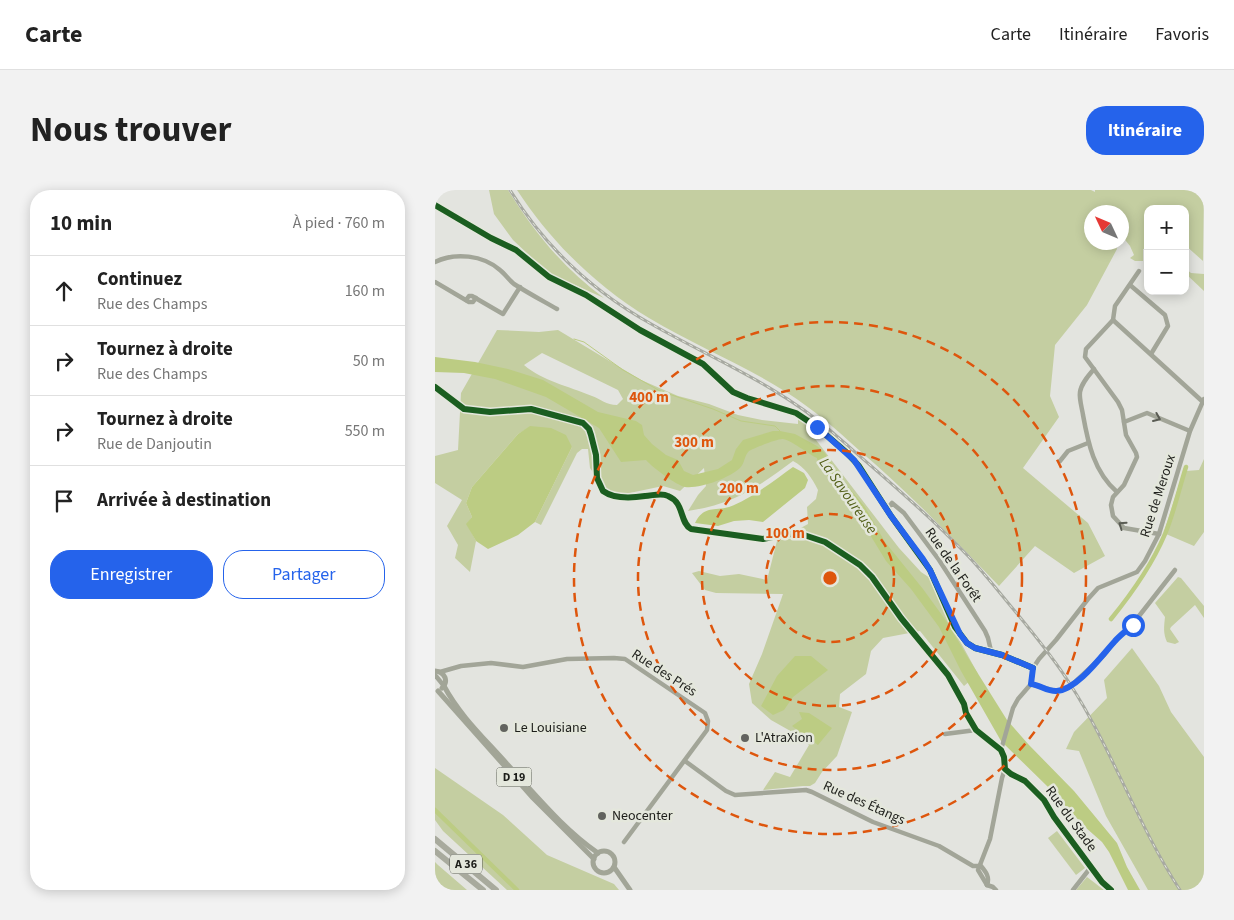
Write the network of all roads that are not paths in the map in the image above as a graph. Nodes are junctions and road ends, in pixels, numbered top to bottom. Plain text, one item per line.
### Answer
1 (435, 205) edge
2 (435, 262) edge
3 (1139, 271) dead end
4 (435, 282) edge
5 (1130, 285) junction
6 (520, 287) junction
7 (557, 309) dead end
8 (1113, 320) junction
9 (1151, 354) junction
10 (1094, 369) junction
11 (1203, 401) edge
12 (1124, 422) junction
13 (1190, 431) junction
14 (1088, 443) junction
15 (1060, 461) dead end
16 (1117, 492) junction
17 (887, 509) junction
18 (1159, 534) junction
19 (1175, 570) dead end
20 (991, 652) junction
21 (1033, 668) junction
22 (454, 669) junction
23 (437, 673) edge
24 (446, 679) junction
25 (1031, 684) junction
26 (444, 686) junction
27 (436, 691) edge
28 (968, 717) dead end
29 (976, 730) junction
30 (945, 734) dead end
31 (1002, 748) junction
32 (685, 761) junction
33 (1005, 769) junction
34 (435, 840) edge
35 (624, 842) dead end
36 (435, 851) edge
37 (598, 852) junction
38 (594, 859) junction
39 (979, 866) junction
40 (614, 867) junction
41 (608, 872) junction
42 (623, 882) junction
43 (483, 890) edge
44 (496, 890) edge
45 (630, 890) edge
46 (996, 890) edge
47 (1073, 890) edge

1 - 17 street
2 - 6 street
3 - 5 street
4 - 6 street
5 - 8 street
5 - 9 street
6 - 7 street
8 - 9 street
8 - 10 street
9 - 11 street
10 - 12 street
10 - 14 street
11 - 13 street, Rue de Meroux
12 -> 13 street
12 - 16 street
13 - 18 street, Rue de Meroux
14 - 15 street
14 - 16 street
18 -> 16 street
17 - 20 street
17 - 20 street, Rue de la Forêt
18 - 21 street, Rue de Meroux
19 - 25 street
20 - 21 street
21 - 25 street
22 - 23 street, Rue des Prés
22 - 24 street
22 - 32 street, Rue des Prés
23 - 24 main road
23 - 26 street
24 - 26 main road
25 - 31 street
26 - 27 main road
26 - 37 main road, D 19
27 - 38 main road, D 19
28 - 29 street
29 - 30 street
29 - 31 street
31 - 33 street
32 - 35 street, Rue des Prés
32 - 39 street, Rue des Étangs
33 - 39 street
33 - 47 street, Rue du Stade
34 - 44 highway, A 36
36 - 43 highway, A 36
37 - 38 main road
37 - 40 main road
38 - 41 main road
39 - 46 street
40 - 41 main road
40 - 42 main road
41 - 42 main road
42 - 45 main road

